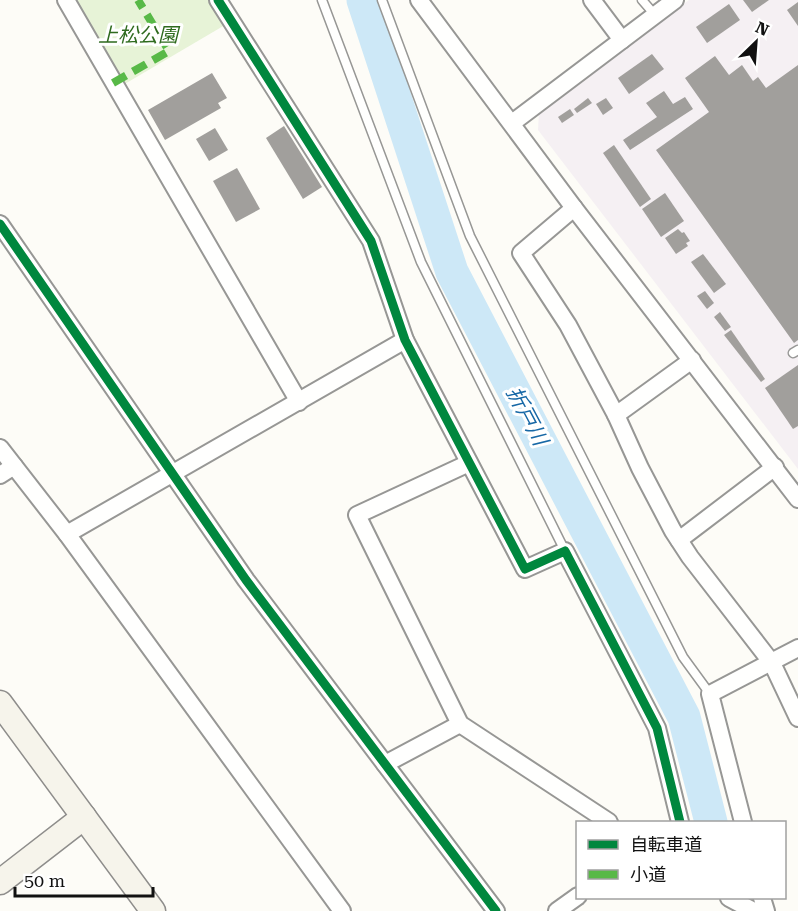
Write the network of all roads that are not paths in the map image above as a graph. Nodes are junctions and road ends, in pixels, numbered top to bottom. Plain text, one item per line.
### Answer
1 (66, 0) edge
2 (218, 0) edge
3 (322, 0) edge
4 (382, 0) edge
5 (419, 0) edge
6 (592, 0) edge
7 (642, 0) edge
8 (675, 0) edge
9 (655, 15) junction
10 (622, 40) junction
11 (512, 123) junction
12 (574, 208) junction
13 (0, 224) edge
14 (405, 340) junction
15 (692, 360) junction
16 (299, 402) junction
17 (616, 415) junction
18 (0, 448) edge
19 (469, 463) junction
20 (775, 467) junction
21 (7, 470) edge
22 (171, 474) junction
23 (798, 499) edge
24 (67, 534) junction
25 (679, 540) junction
26 (565, 551) junction
27 (798, 648) edge
28 (772, 663) junction
29 (710, 694) junction
30 (0, 703) edge
31 (798, 718) edge
32 (460, 724) junction
33 (385, 764) junction
34 (84, 818) junction
35 (607, 821) edge
36 (680, 821) edge
37 (743, 821) edge
38 (0, 882) edge
39 (576, 897) edge
40 (733, 899) edge
41 (153, 911) edge
42 (342, 911) edge
43 (496, 911) edge
44 (557, 911) edge
45 (754, 911) edge

1 - 16 street
2 - 14 street
3 - 26 lane
4 - 29 lane
5 - 11 street
6 - 10 street
7 - 9 lane
8 - 9 street
9 - 10 street
10 - 11 street
11 - 12 street
12 - 15 street
12 - 17 street
13 - 22 street
14 - 16 street
14 - 19 street
15 - 17 street
15 - 20 street
16 - 22 street
17 - 25 street
18 - 21 street
19 - 26 street
19 - 32 street
20 - 23 street
20 - 25 street
21 - 24 street
22 - 24 street
22 - 33 street
24 - 42 street
25 - 28 street
26 - 36 street
27 - 28 street
28 - 29 street
28 - 31 street
29 - 37 street
30 - 34 street
32 - 33 street
32 - 35 street
33 - 43 street
34 - 38 street
34 - 41 street
39 - 44 street
40 - 45 street

